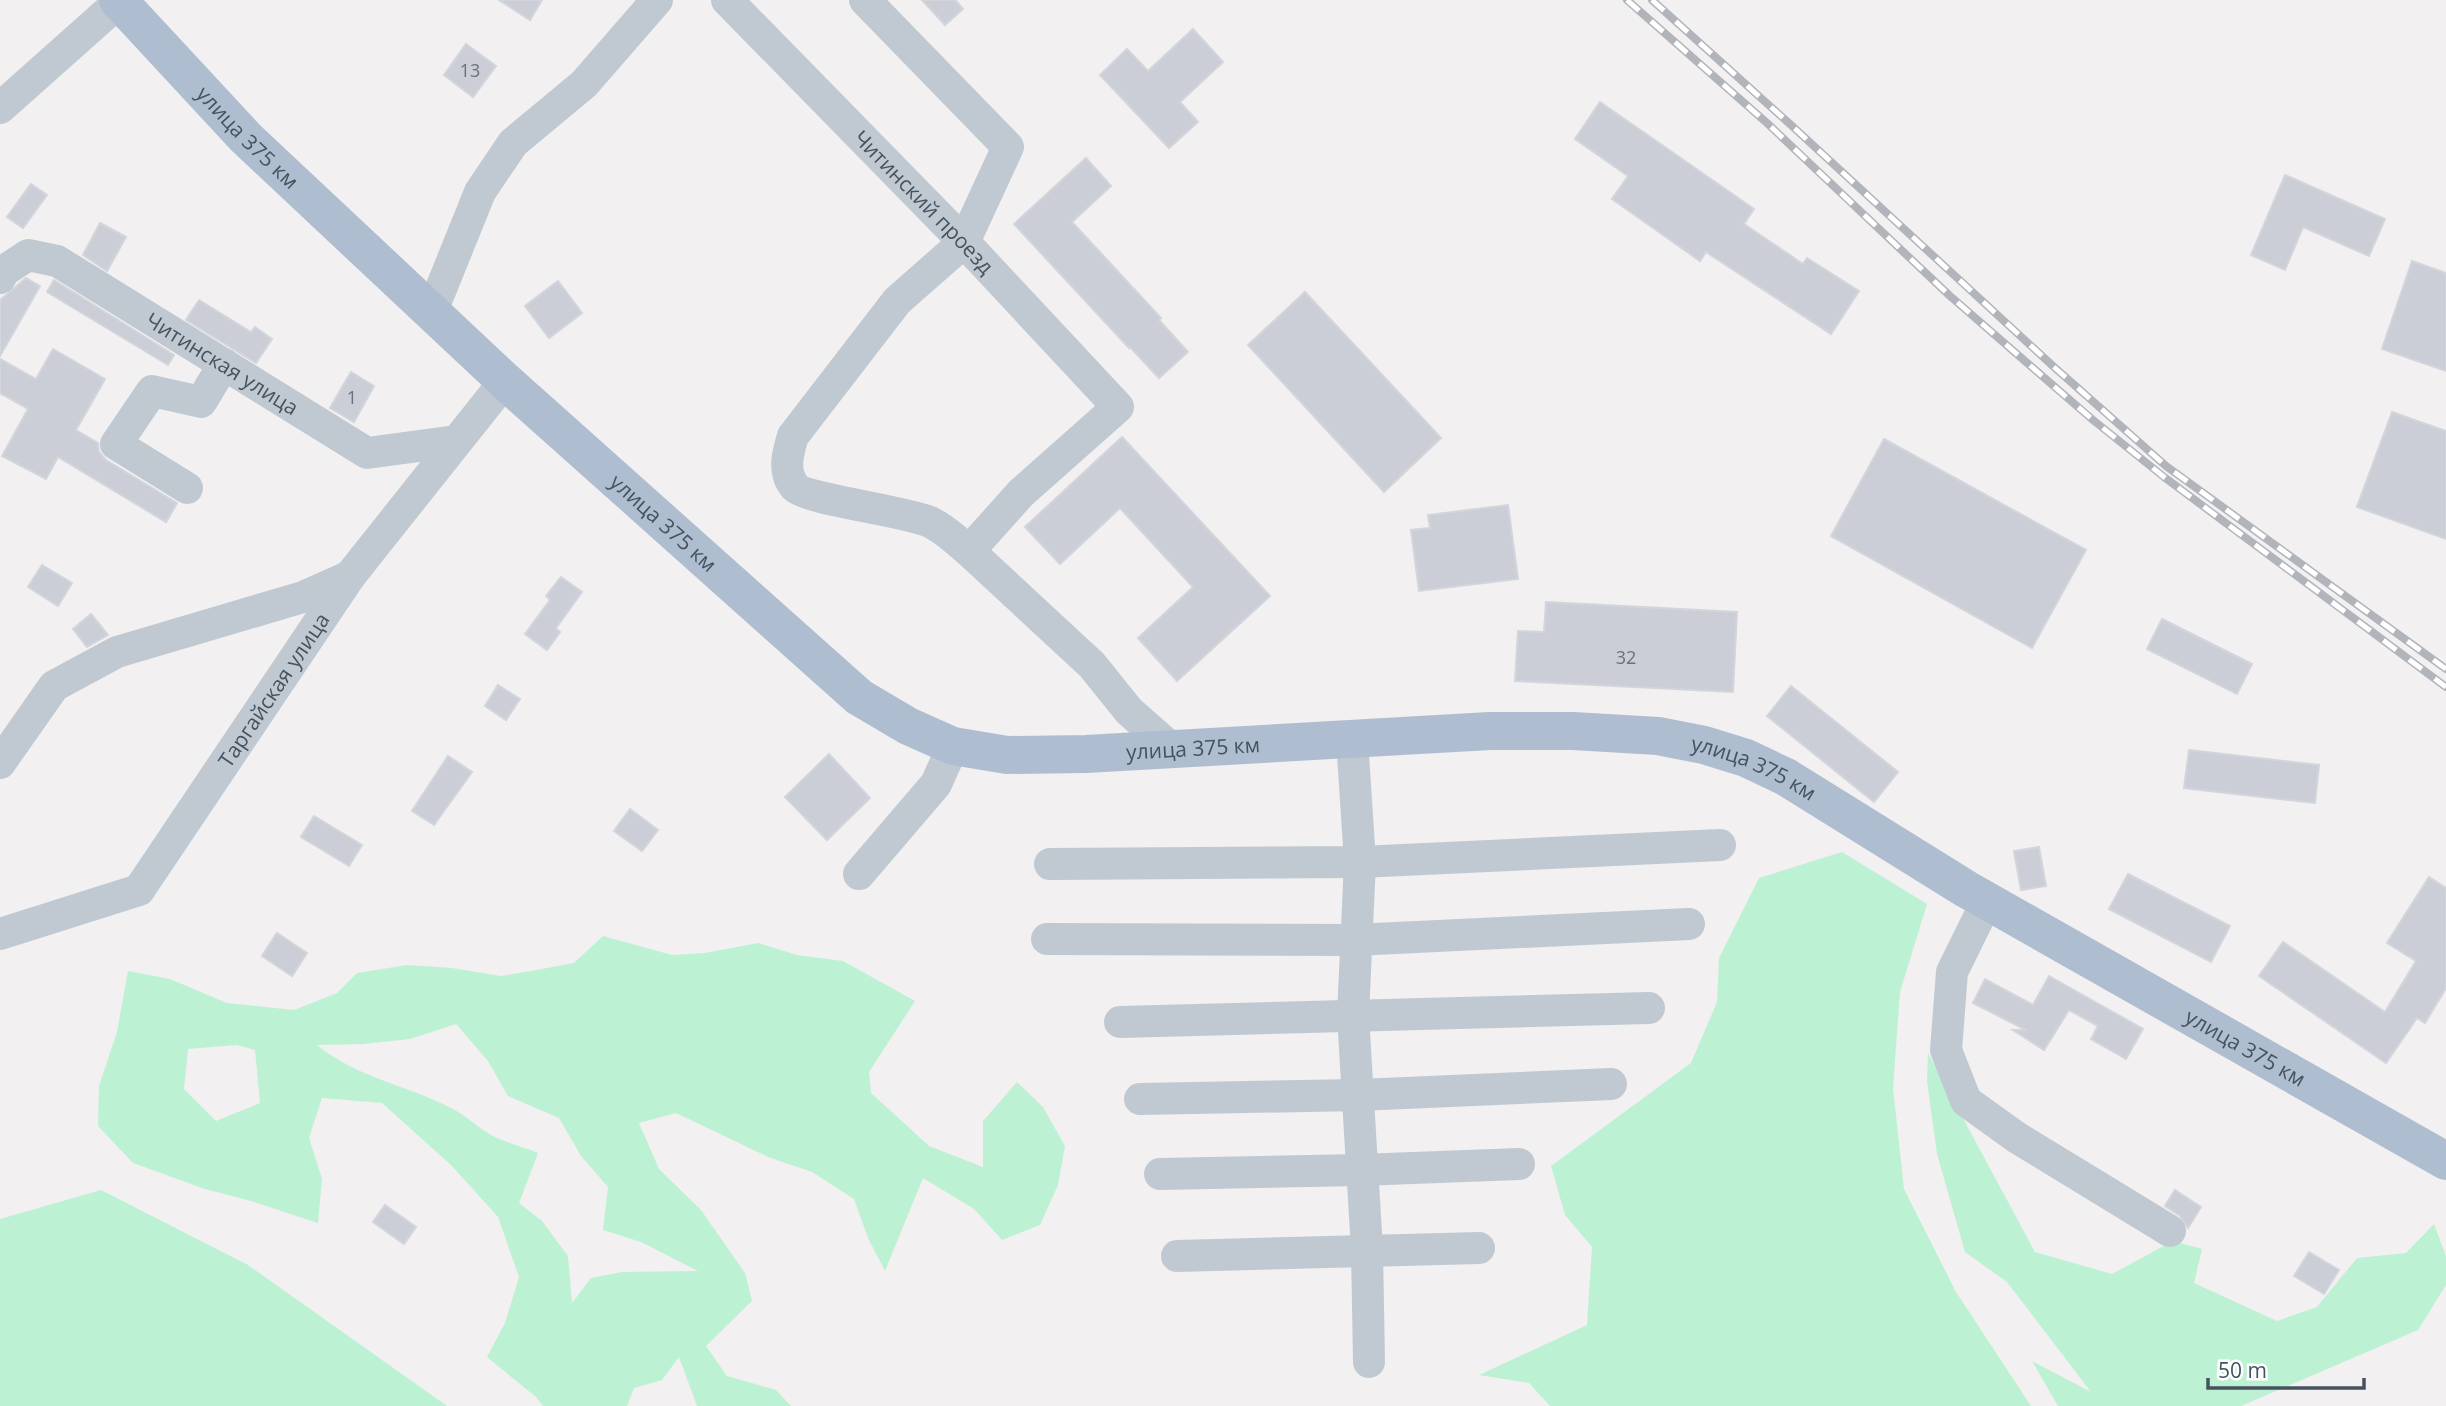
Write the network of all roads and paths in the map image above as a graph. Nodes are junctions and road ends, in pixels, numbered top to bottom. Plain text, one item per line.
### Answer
1 (657, 0) edge
2 (727, 0) edge
3 (865, 0) edge
4 (118, 1) edge
5 (0, 108) edge
6 (964, 242) junction
7 (0, 278) edge
8 (432, 312) junction
9 (224, 364) junction
10 (505, 381) junction
11 (456, 441) junction
12 (187, 488) dead end
13 (969, 551) junction
14 (350, 576) junction
15 (1352, 739) junction
16 (953, 746) junction
17 (1171, 748) junction
18 (0, 764) edge
19 (1720, 845) dead end
20 (1360, 862) junction
21 (1049, 864) dead end
22 (859, 874) dead end
23 (1987, 901) junction
24 (1689, 924) dead end
25 (0, 934) edge
26 (1047, 939) dead end
27 (1354, 940) junction
28 (1649, 1008) dead end
29 (1353, 1015) junction
30 (1120, 1021) dead end
31 (1611, 1084) dead end
32 (1359, 1095) junction
33 (1140, 1099) dead end
34 (2446, 1161) edge
35 (1519, 1164) dead end
36 (1360, 1170) junction
37 (1160, 1174) dead end
38 (2170, 1231) dead end
39 (1479, 1248) dead end
40 (1367, 1250) junction
41 (1177, 1256) dead end
42 (1369, 1362) dead end

1 - 8 street
2 - 6 street, Читинский проезд
3 - 6 street
4 - 5 street
4 - 8 main road, улица 375 км
6 - 13 street, Читинский проезд
6 - 13 street
7 - 9 street, Читинская улица
8 - 10 main road, улица 375 км
9 - 11 street, Читинская улица
9 - 12 street
10 - 11 street, Таргайская улица
10 - 16 main road, улица 375 км
11 - 14 street, Таргайская улица
13 - 17 street
14 - 18 street
14 - 25 street, Таргайская улица
15 - 17 main road, улица 375 км
15 - 20 street
15 - 23 main road, улица 375 км
16 - 17 main road, улица 375 км
16 - 22 street
19 - 20 street
20 - 21 street
20 - 27 street
23 - 34 main road, улица 375 км
23 - 38 street
24 - 27 street
26 - 27 street
27 - 29 street
28 - 29 street
29 - 30 street
29 - 32 street
31 - 32 street
32 - 33 street
32 - 36 street
35 - 36 street
36 - 37 street
36 - 40 street
39 - 40 street
40 - 41 street
40 - 42 street

